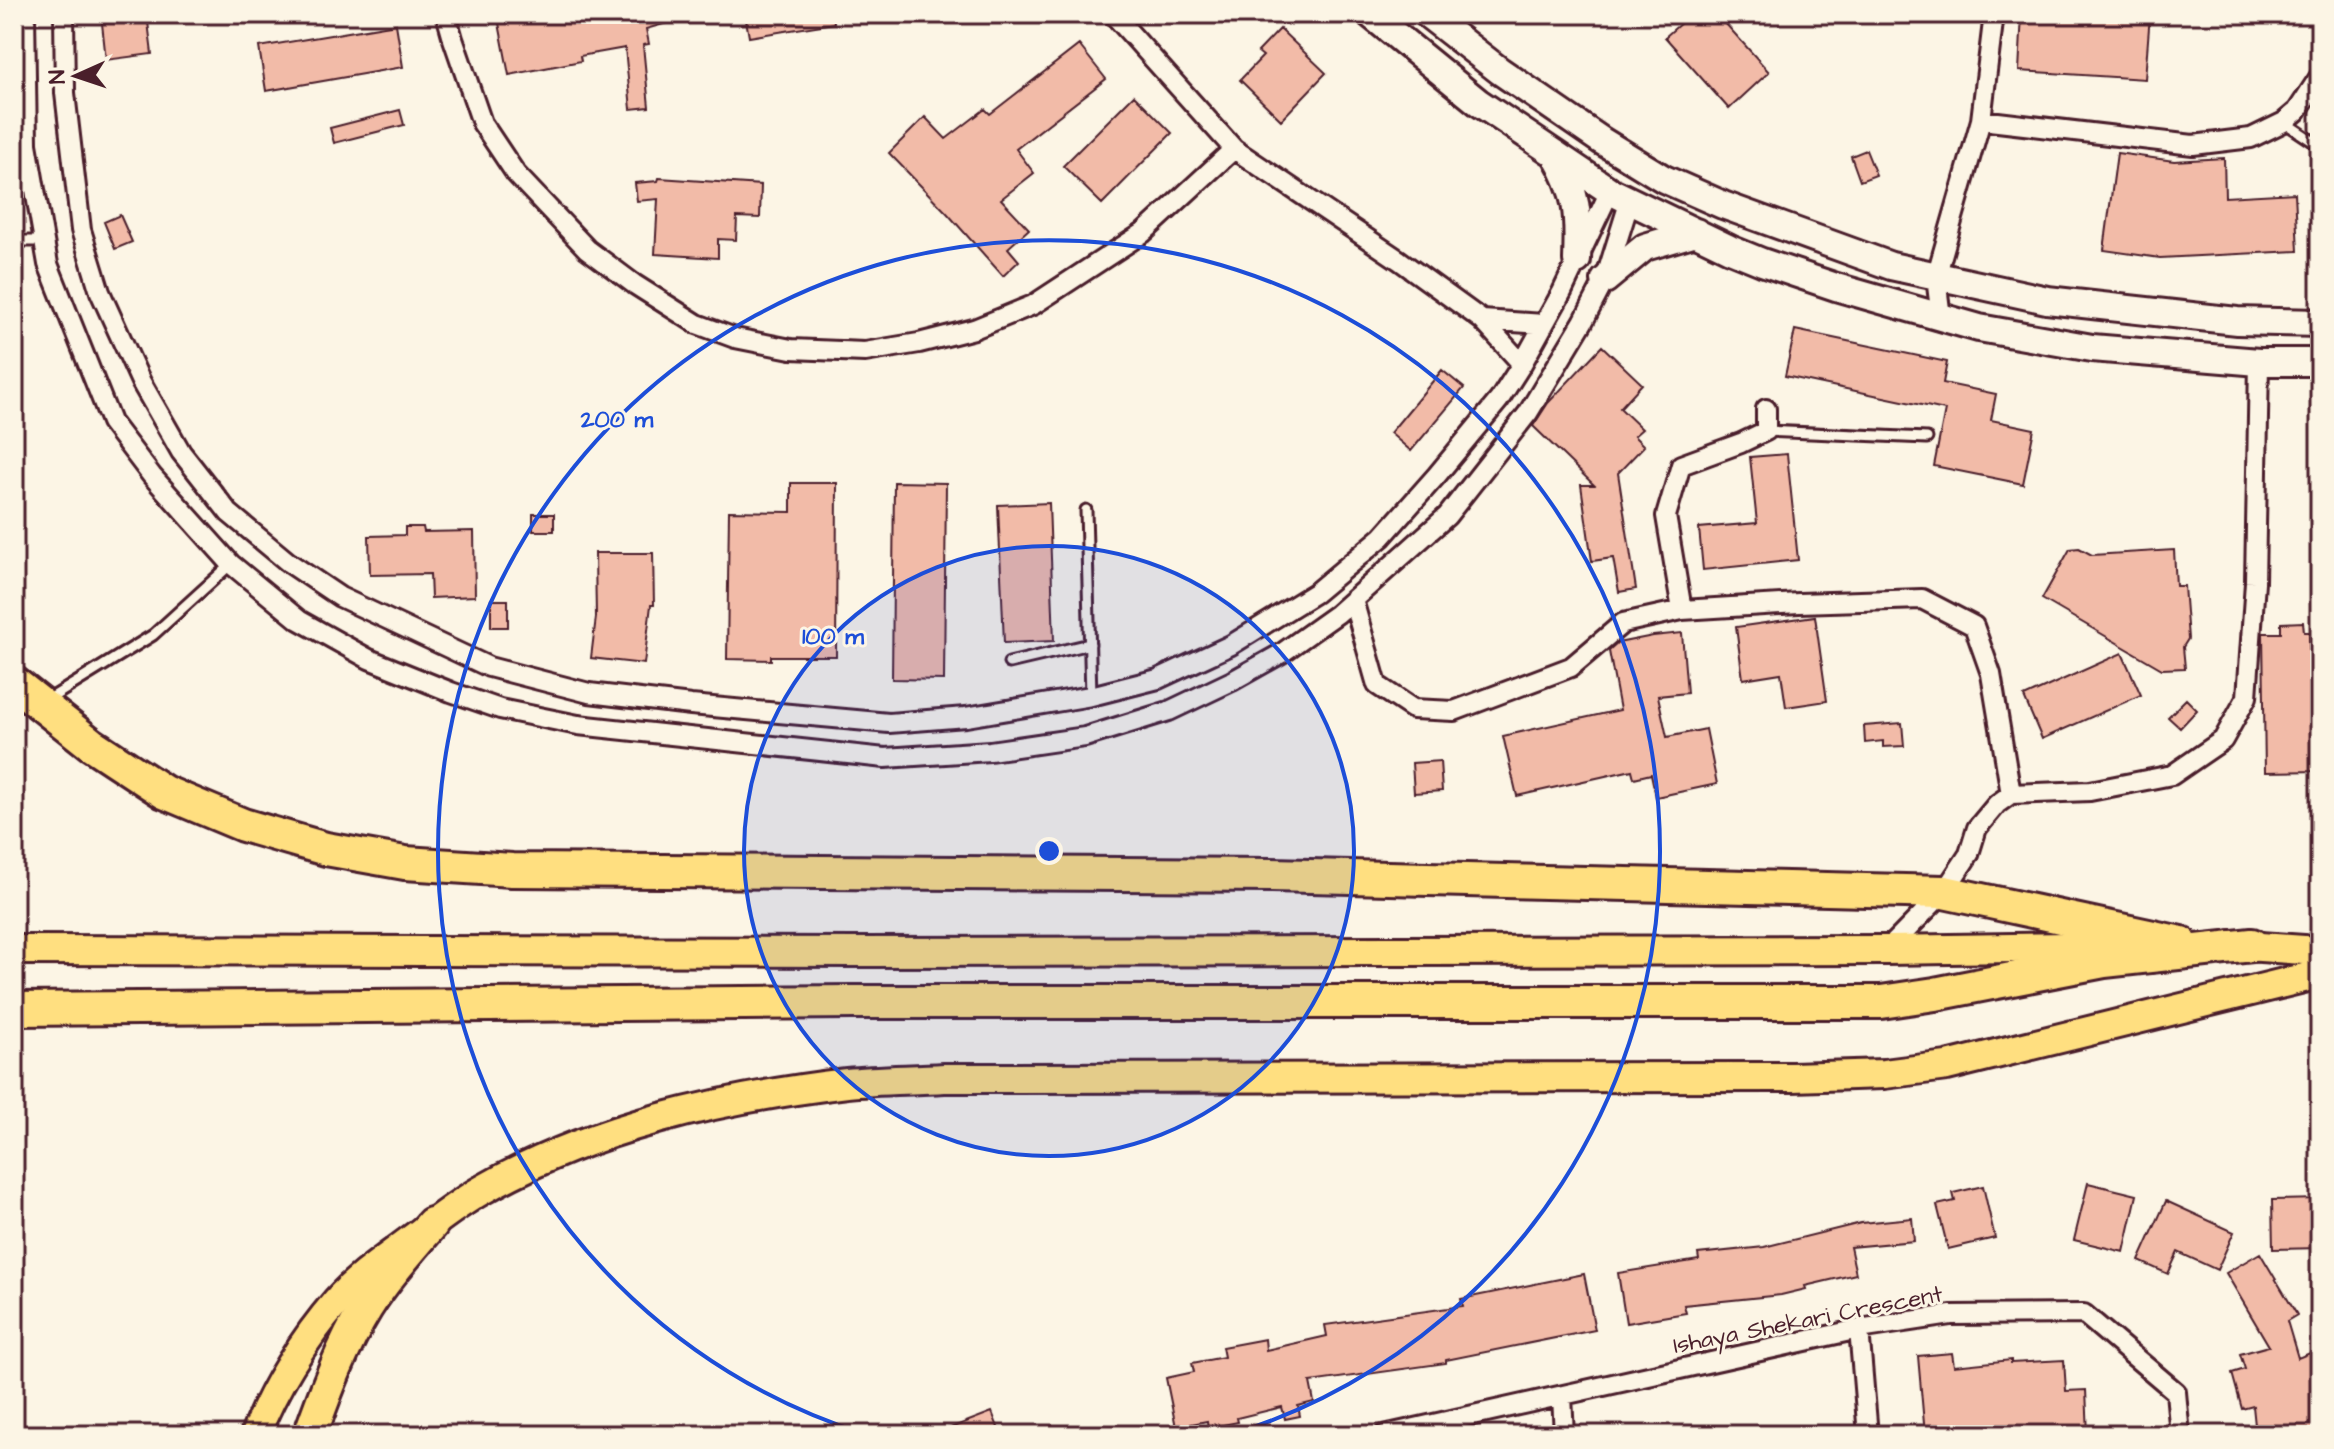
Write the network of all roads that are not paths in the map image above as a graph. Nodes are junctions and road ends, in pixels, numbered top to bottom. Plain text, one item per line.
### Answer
1 (25, 14) edge
2 (64, 14) edge
3 (446, 14) edge
4 (1113, 14) edge
5 (1370, 14) edge
6 (1427, 14) edge
7 (1994, 14) edge
8 (2320, 76) edge
9 (1981, 120) junction
10 (2284, 122) junction
11 (1602, 141) junction
12 (2320, 146) edge
13 (1234, 149) junction
14 (1553, 151) junction
15 (1664, 179) junction
16 (1622, 192) junction
17 (1696, 232) junction
18 (14, 241) edge
19 (44, 241) junction
20 (1577, 260) junction
21 (1936, 277) junction
22 (1605, 280) junction
23 (1941, 318) junction
24 (1482, 320) junction
25 (2237, 321) junction
26 (2320, 323) edge
27 (1544, 324) junction
28 (2259, 362) junction
29 (2320, 362) edge
30 (1522, 364) junction
31 (1766, 409) dead end
32 (1766, 431) junction
33 (1927, 438) dead end
34 (1086, 510) dead end
35 (231, 564) junction
36 (1353, 600) junction
37 (1682, 610) junction
38 (1090, 644) junction
39 (1009, 663) dead end
40 (14, 683) edge
41 (1091, 696) junction
42 (40, 705) junction
43 (2011, 794) junction
44 (1944, 892) junction
45 (2188, 945) junction
46 (2252, 945) junction
47 (14, 950) edge
48 (1887, 950) junction
49 (2320, 957) edge
50 (2320, 974) edge
51 (14, 1009) edge
52 (432, 1224) junction
53 (1859, 1329) junction
54 (1562, 1396) junction
55 (255, 1435) edge
56 (310, 1435) edge
57 (1384, 1435) edge
58 (1564, 1435) edge
59 (1868, 1435) edge
60 (2180, 1435) edge

1 - 19 street
2 - 41 street
3 - 13 street
4 - 13 street
5 - 14 street
6 - 11 street
7 - 9 street
8 - 10 street
9 - 10 street
9 - 21 street
10 - 12 lane
11 - 15 street
11 - 16 street
13 - 24 street
14 - 16 street
14 - 20 street
15 - 16 street
15 - 21 street
16 - 17 street
16 - 20 street
16 - 22 street
17 - 22 street
17 - 23 street
18 - 19 lane
19 - 35 street
20 - 27 street
21 - 23 street
21 - 25 street
22 - 36 street
23 - 28 street
24 - 27 street
24 - 30 street
25 - 26 street
25 - 28 street
27 - 30 street
28 - 29 street
28 - 43 street
30 - 41 street
31 - 32 street
32 - 33 lane
32 - 37 street
34 - 38 lane
35 - 36 street
35 - 42 lane
36 - 37 street
37 - 43 street
38 - 39 lane
38 - 41 lane
40 - 42 highway
42 - 44 highway
43 - 44 street
44 - 45 highway
44 - 48 street
45 - 46 main road
45 - 48 main road
46 - 49 main road
46 - 51 highway
47 - 48 main road
50 - 52 main road
52 - 55 main road
52 - 56 highway
53 - 54 street, Ishaya Shekari Crescent
53 - 59 street
53 - 60 street, Ishaya Shekari Crescent
54 - 57 street, Ishaya Shekari Crescent
54 - 58 street

